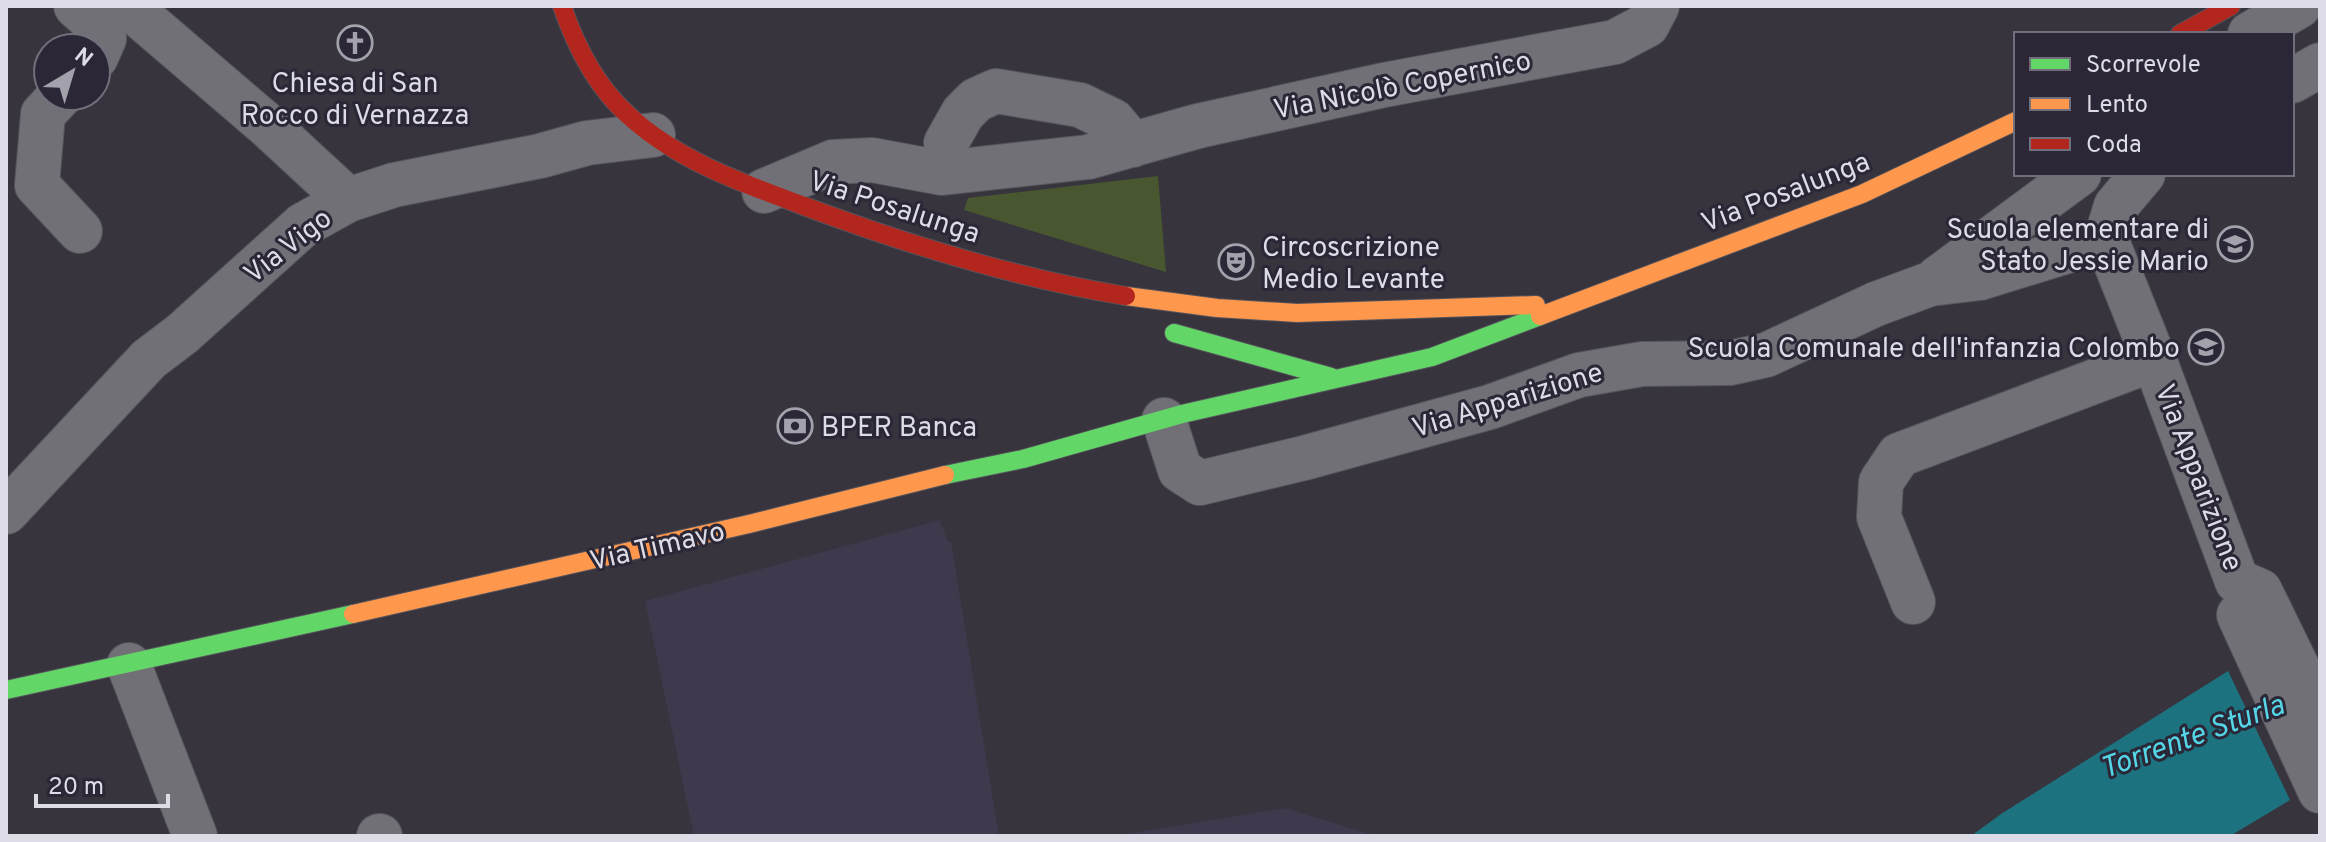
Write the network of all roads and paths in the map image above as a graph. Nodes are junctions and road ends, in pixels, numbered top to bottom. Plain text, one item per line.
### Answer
1 (76, 6) edge
2 (128, 6) edge
3 (562, 6) edge
4 (1657, 6) edge
5 (2231, 6) edge
6 (2299, 6) edge
7 (99, 32) edge
8 (2184, 32) edge
9 (2254, 32) edge
10 (2320, 65) edge
11 (2294, 80) edge
12 (45, 112) edge
13 (2014, 122) edge
14 (653, 135) junction
15 (946, 143) dead end
16 (1133, 145) junction
17 (2076, 176) edge
18 (2141, 176) edge
19 (764, 191) junction
20 (348, 200) junction
21 (80, 231) dead end
22 (2106, 239) junction
23 (1930, 284) junction
24 (1132, 298) junction
25 (1571, 304) junction
26 (1174, 333) junction
27 (1259, 336) dead end
28 (1187, 358) dead end
29 (1239, 359) junction
30 (2154, 359) junction
31 (1333, 377) junction
32 (1185, 405) junction
33 (6, 512) edge
34 (2245, 595) junction
35 (1913, 602) dead end
36 (129, 665) junction
37 (6, 690) edge
38 (2320, 714) edge
39 (2320, 791) edge
40 (195, 836) edge

1 - 7 street
2 - 20 street
3 - 14 main road, Via Posalunga
4 - 16 street, Via Nicolò Copernico
5 - 8 main road
6 - 9 street
10 - 11 street
12 - 21 street
13 - 25 main road, Via Posalunga
14 - 19 main road, Via Posalunga
14 - 20 street, Via Vigo
15 - 16 street
16 - 19 street, Via Nicolò Copernico
17 - 23 street, Via Apparizione
18 - 22 street
19 - 24 main road, Via Posalunga
20 - 33 street, Via Vigo
22 - 23 street, Via Apparizione
22 - 30 street, Via Apparizione
23 - 32 street, Via Apparizione
24 - 25 main road, Via Posalunga
24 - 26 main road, Via Posalunga
25 - 31 main road, Via Posalunga
26 - 28 main road, Via Posalunga
26 - 29 main road, Via Posalunga
27 - 29 main road
29 - 31 main road, Via Posalunga
30 - 34 street, Via Apparizione
30 - 35 street, Via Apparizione
31 - 32 main road, Via Posalunga
32 - 36 main road, Via Timavo
34 - 38 street, Via Apparizione
34 - 39 street
36 - 37 main road, Via Timavo
36 - 40 street

